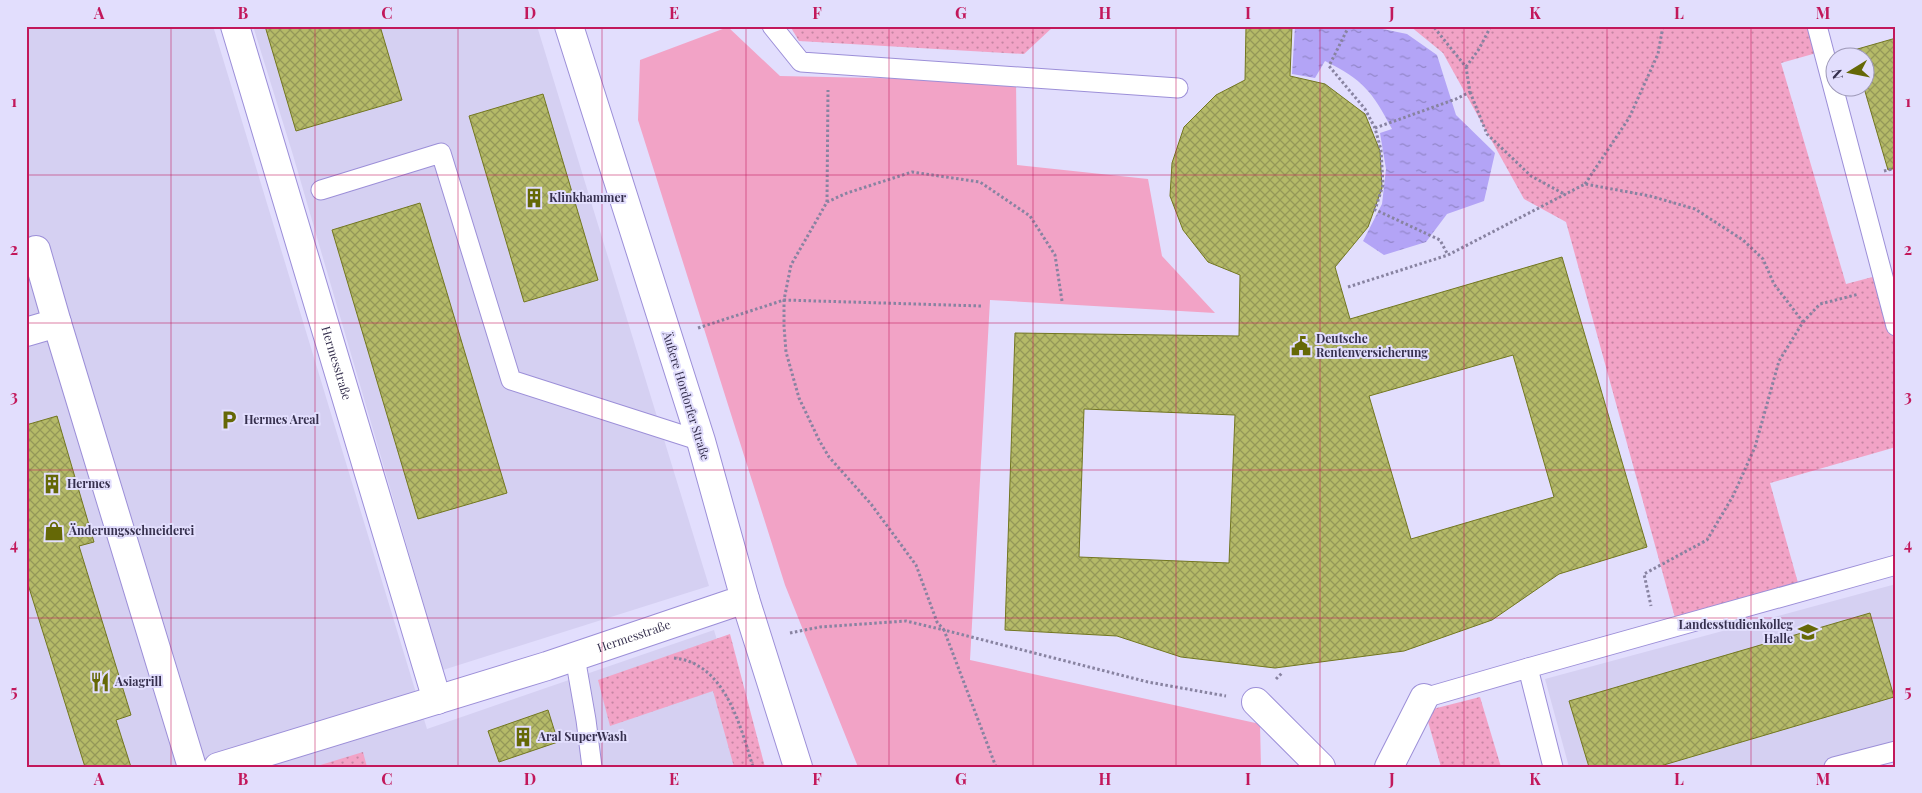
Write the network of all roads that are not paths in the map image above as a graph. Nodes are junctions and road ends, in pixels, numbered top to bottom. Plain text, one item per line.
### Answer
1 (235, 26) edge
2 (569, 26) edge
3 (772, 26) edge
4 (1816, 26) edge
5 (1178, 88) dead end
6 (322, 190) dead end
7 (36, 250) dead end
8 (57, 323) junction
9 (1896, 326) edge
10 (26, 332) edge
11 (700, 441) junction
12 (1896, 565) edge
13 (745, 599) junction
14 (575, 657) junction
15 (1528, 668) junction
16 (1424, 698) joint
17 (437, 700) junction
18 (1256, 702) road end
19 (1896, 751) edge
20 (192, 767) edge
21 (218, 767) edge
22 (592, 767) edge
23 (798, 767) edge
24 (1321, 767) edge
25 (1389, 767) edge
26 (1553, 767) edge
27 (1834, 767) edge

1 - 17 street, Hermesstraße
2 - 11 street, Äußere Hordorfer Straße
3 - 5 lane
4 - 9 lane
6 - 11 lane
7 - 8 street
8 - 10 street
8 - 20 street
11 - 13 street, Äußere Hordorfer Straße
12 - 15 lane
13 - 14 street, Hermesstraße
13 - 23 street, Äußere Hordorfer Straße
14 - 17 street, Hermesstraße
14 - 22 lane
15 - 16 lane
15 - 26 lane
16 - 25 street
17 - 21 street, Hermesstraße
18 - 24 street
19 - 27 lane

